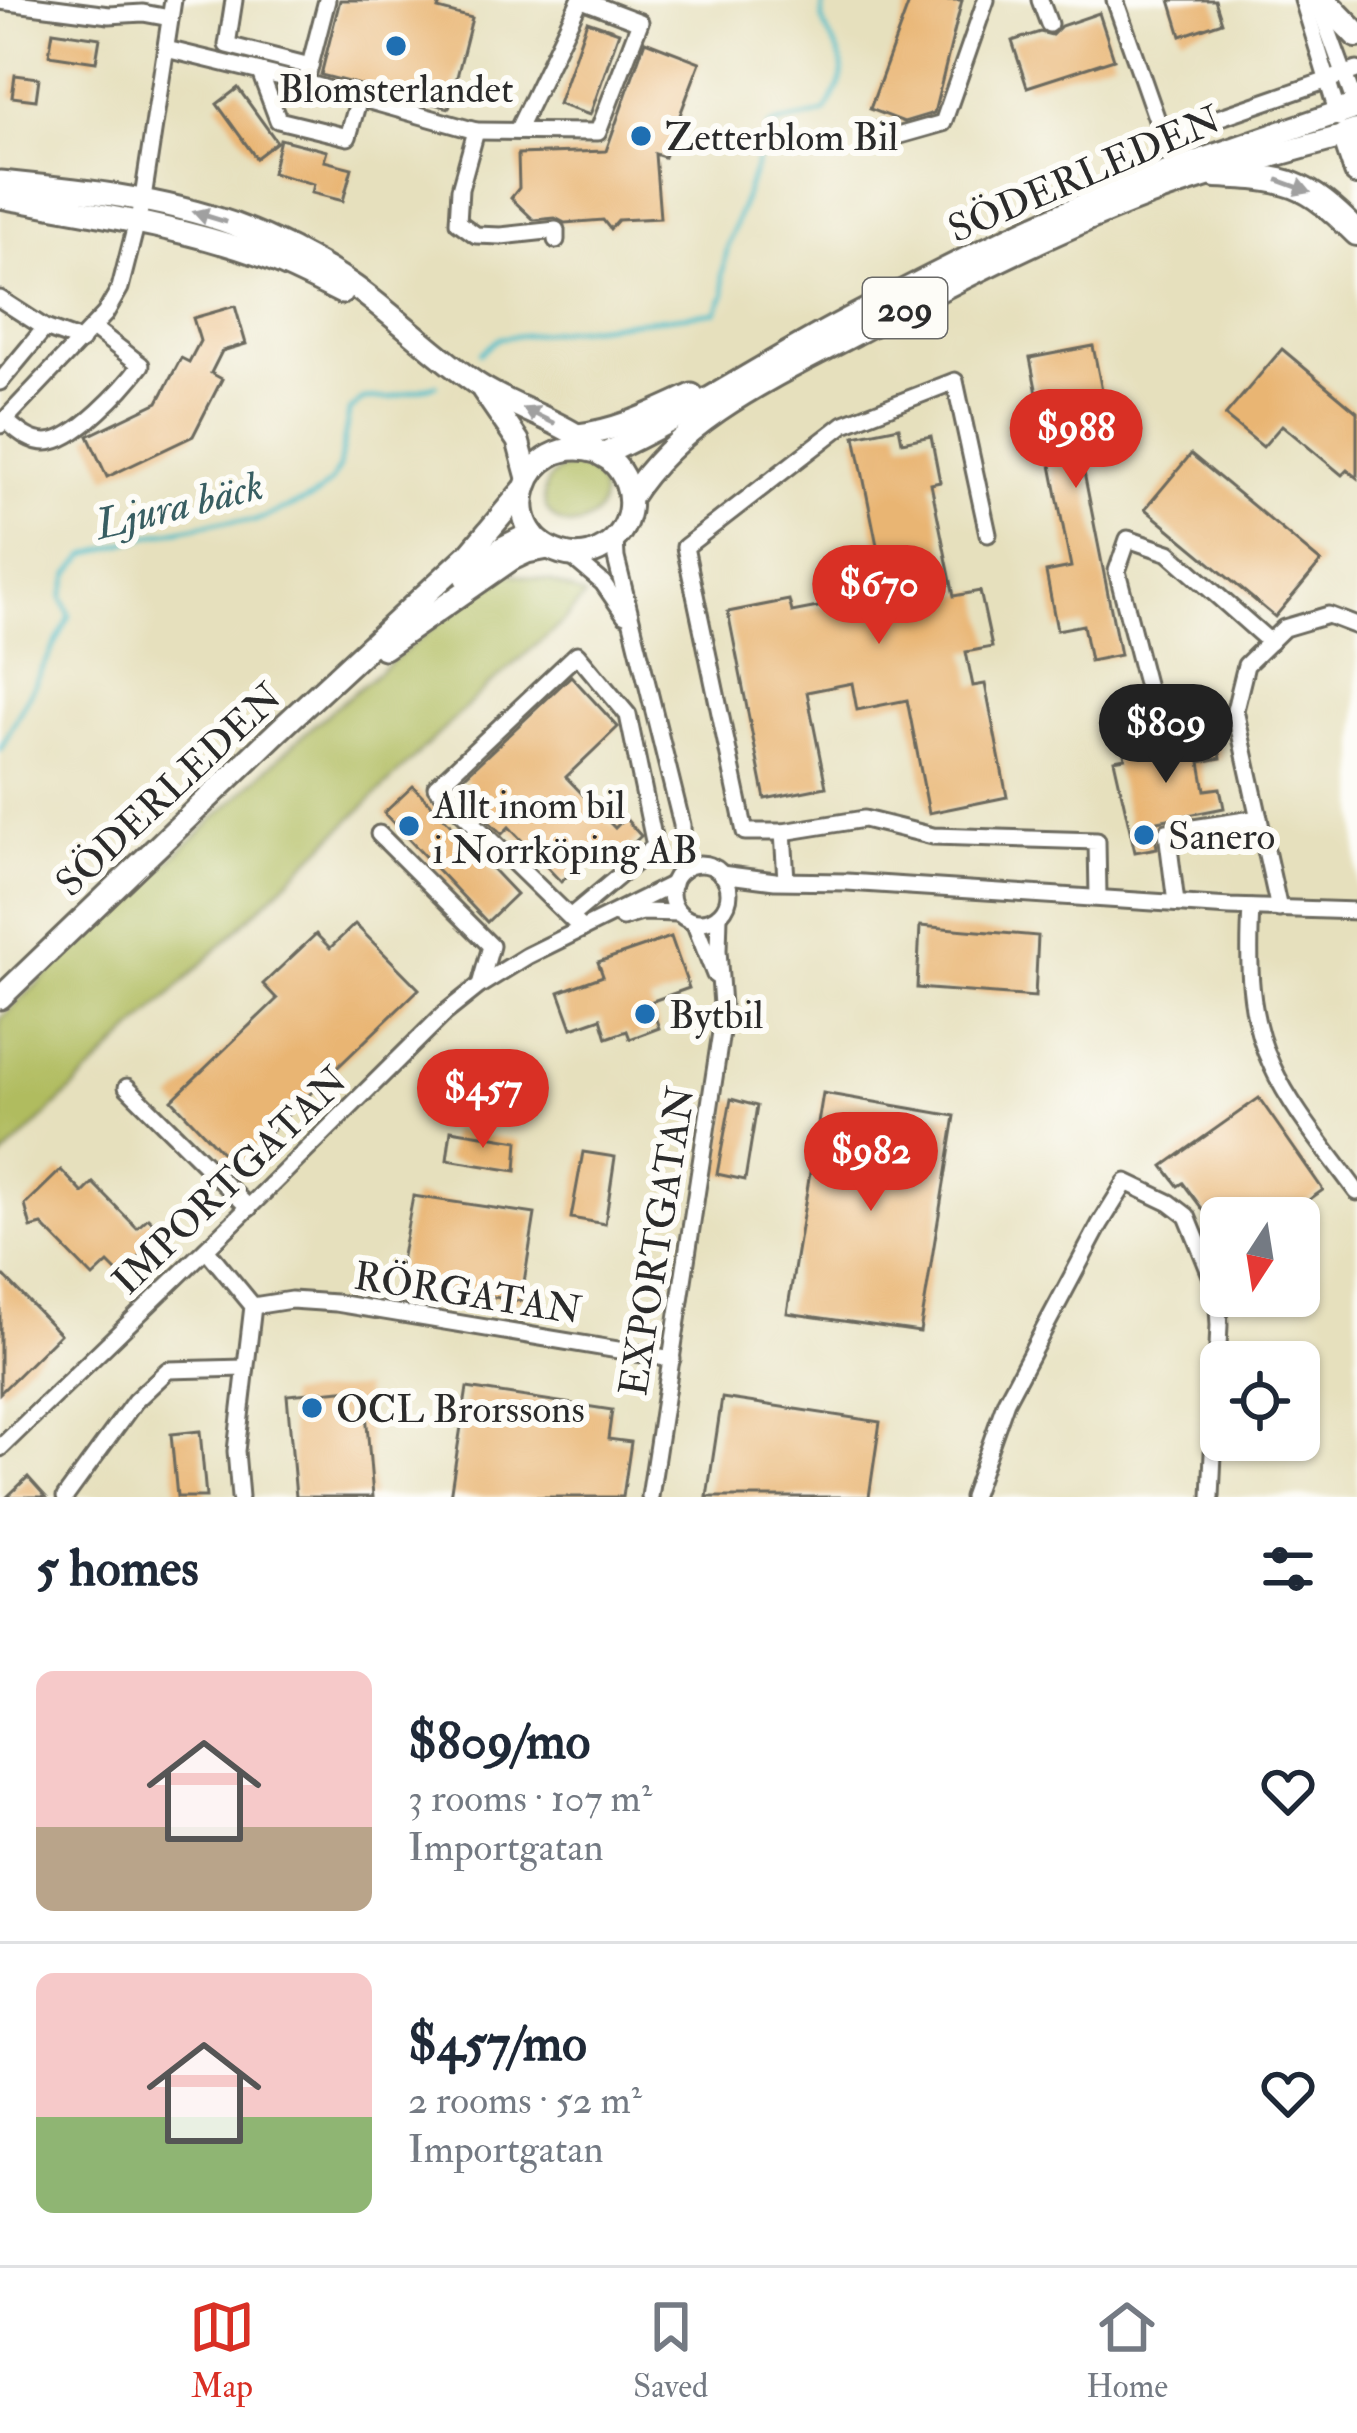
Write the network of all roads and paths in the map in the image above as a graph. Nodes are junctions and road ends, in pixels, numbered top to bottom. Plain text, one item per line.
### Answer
1 (234, 0) edge
2 (327, 0) edge
3 (581, 0) edge
4 (986, 0) edge
5 (1040, 0) edge
6 (1115, 0) edge
7 (1303, 0) edge
8 (1320, 0) edge
9 (0, 1) edge
10 (172, 9) edge
11 (1049, 24) dead end
12 (1357, 34) edge
13 (166, 49) junction
14 (310, 66) junction
15 (260, 72) junction
16 (1351, 72) edge
17 (1327, 82) junction
18 (306, 83) junction
19 (359, 98) junction
20 (1351, 117) edge
21 (476, 131) junction
22 (517, 131) junction
23 (875, 131) dead end
24 (1163, 137) junction
25 (1170, 157) dead end
26 (1357, 172) edge
27 (1216, 175) junction
28 (0, 182) edge
29 (0, 197) edge
30 (143, 198) junction
31 (138, 223) junction
32 (1357, 233) edge
33 (556, 240) dead end
34 (0, 299) edge
35 (401, 324) junction
36 (45, 328) junction
37 (87, 334) junction
38 (781, 356) junction
39 (0, 383) edge
40 (478, 385) junction
41 (26, 398) junction
42 (2, 422) edge
43 (578, 435) junction
44 (599, 454) junction
45 (526, 484) junction
46 (630, 498) junction
47 (988, 534) dead end
48 (615, 539) junction
49 (540, 541) junction
50 (571, 556) junction
51 (1357, 626) edge
52 (633, 628) junction
53 (1270, 643) junction
54 (334, 682) junction
55 (1159, 734) dead end
56 (1259, 818) junction
57 (682, 825) junction
58 (783, 832) junction
59 (380, 834) dead end
60 (705, 865) junction
61 (722, 874) junction
62 (678, 877) junction
63 (780, 881) junction
64 (1098, 897) junction
65 (1176, 903) junction
66 (724, 908) junction
67 (1251, 908) junction
68 (1279, 909) junction
69 (1357, 911) edge
70 (687, 918) junction
71 (575, 926) junction
72 (480, 986) junction
73 (722, 995) junction
74 (0, 998) edge
75 (127, 1087) dead end
76 (1357, 1192) edge
77 (249, 1208) junction
78 (206, 1249) junction
79 (253, 1306) junction
80 (672, 1359) junction
81 (245, 1368) junction
82 (0, 1448) edge
83 (65, 1497) edge
84 (240, 1497) edge
85 (650, 1497) edge
86 (971, 1497) edge
87 (1211, 1497) edge

1 - 14 street
2 - 14 street
3 - 22 street
3 - 22 street
4 - 23 street
5 - 11 street
6 - 24 street
7 - 17 street
8 - 12 highway
8 - 16 street
9 - 10 street
10 - 13 street
13 - 15 street
13 - 30 street
14 - 18 street
15 - 18 street
15 - 19 street
16 - 17 street
16 - 20 street
17 - 20 street
17 - 24 street
18 - 19 street
19 - 21 street
20 - 26 highway
20 - 27 main road, SÖDERLEDEN / 209
20 - 38 main road, SÖDERLEDEN / 209
21 - 22 street
21 - 33 street
24 - 25 street
27 -> 32 highway
27 - 46 main road, SÖDERLEDEN / 209
28 - 30 main road
29 - 31 main road
30 - 31 street
35 -> 30 main road
31 - 35 main road
31 - 37 street
34 - 36 street
35 - 40 main road
36 - 37 street
36 - 39 street
37 - 41 street
37 - 42 street
38 - 43 main road, SÖDERLEDEN / 209
38 - 44 main road, SÖDERLEDEN / 209
39 - 41 street
43 -> 40 main road
40 - 45 main road
41 - 42 street
43 - 44 main road
44 - 45 main road
44 - 46 main road
45 - 49 main road
45 - 54 main road, SÖDERLEDEN
46 - 48 main road
47 - 58 street
48 - 50 main road
48 - 52 street
49 - 50 main road
49 - 54 main road, SÖDERLEDEN
50 - 52 street
51 - 53 street
52 - 57 street
53 - 55 street
53 - 56 street
54 - 74 main road, SÖDERLEDEN
56 - 65 street
56 - 68 street
57 - 60 street
57 - 62 street
58 - 63 street
58 - 64 street
59 - 72 street
60 - 61 street
60 - 62 street
61 - 63 street
61 - 66 street
62 - 70 street
62 - 71 street, IMPORTGATAN
63 - 64 street
63 - 66 street
64 - 65 street
65 - 67 street
66 - 70 street
66 - 73 street, EXPORTGATAN
67 - 68 street
67 - 76 street
68 - 69 street
70 - 71 street, IMPORTGATAN
70 - 73 street, EXPORTGATAN
71 - 71 street
71 - 72 street, IMPORTGATAN
72 - 77 street, IMPORTGATAN
73 - 80 street, EXPORTGATAN
75 - 77 street
77 - 78 street, IMPORTGATAN
78 - 79 street
78 - 82 street, IMPORTGATAN
79 - 80 street, RÖRGATAN
79 - 81 street
80 - 85 street, EXPORTGATAN
81 - 83 street
81 - 84 street
86 - 87 street

